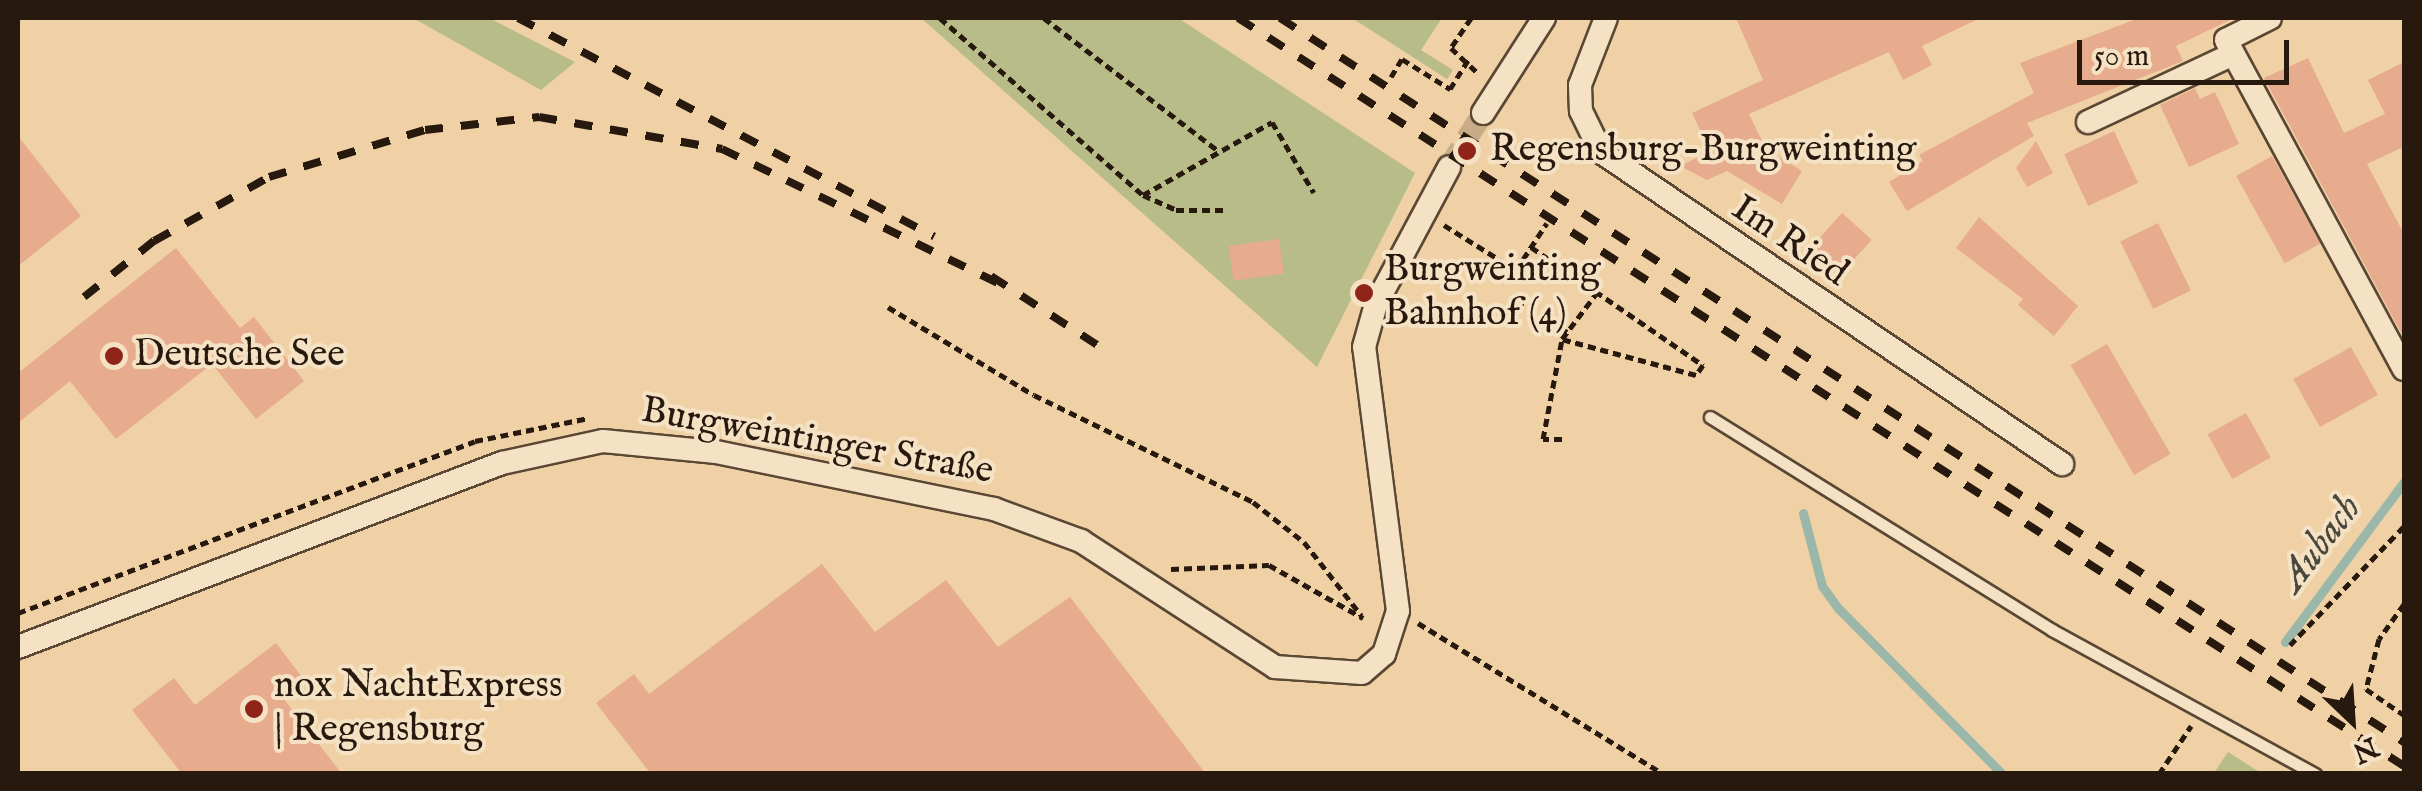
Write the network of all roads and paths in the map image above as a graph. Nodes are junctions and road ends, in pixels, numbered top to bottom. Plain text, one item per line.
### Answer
1 (940, 18) edge
2 (1044, 18) edge
3 (1471, 18) edge
4 (1544, 18) edge
5 (1606, 18) edge
6 (2270, 18) edge
7 (2233, 54) junction
8 (1469, 60) junction
9 (1390, 76) dead end
10 (1466, 88) dead end
11 (1483, 112) tunnel mouth
12 (2088, 122) dead end
13 (1220, 152) junction
14 (1449, 167) tunnel mouth
15 (1314, 193) dead end
16 (1143, 195) junction
17 (1225, 210) dead end
18 (1547, 223) dead end
19 (1464, 238) dead end
20 (1531, 247) junction
21 (1596, 294) junction
22 (1518, 299) dead end
23 (888, 307) dead end
24 (1565, 336) junction
25 (2404, 369) edge
26 (1710, 417) dead end
27 (605, 423) dead end
28 (1562, 439) dead end
29 (2062, 464) dead end
30 (2404, 526) edge
31 (1154, 561) dead end
32 (2404, 604) edge
33 (1398, 611) junction
34 (18, 613) edge
35 (1363, 618) junction
36 (1393, 638) junction
37 (2290, 645) dead end
38 (18, 647) edge
39 (2404, 714) edge
40 (2197, 718) dead end
41 (1663, 774) edge
42 (2160, 774) edge
43 (2316, 774) edge

1 - 16 path
2 - 13 path
3 - 8 path
4 - 11 street
5 - 29 street, Im Ried
6 - 7 street
7 - 12 street
7 - 25 street
8 - 9 path
8 - 10 path
13 - 15 path
13 - 16 path
14 - 33 street
16 - 17 path
18 - 20 path
19 - 20 path
20 - 21 path
21 - 24 path
21 - 24 path
22 - 24 path
23 - 35 path
24 - 28 path
26 - 43 lane
27 - 34 path
30 - 37 path
31 - 35 path
32 - 39 path
33 - 36 street
33 - 41 path
35 - 36 path
36 - 38 street, Burgweintinger Straße
40 - 42 path

